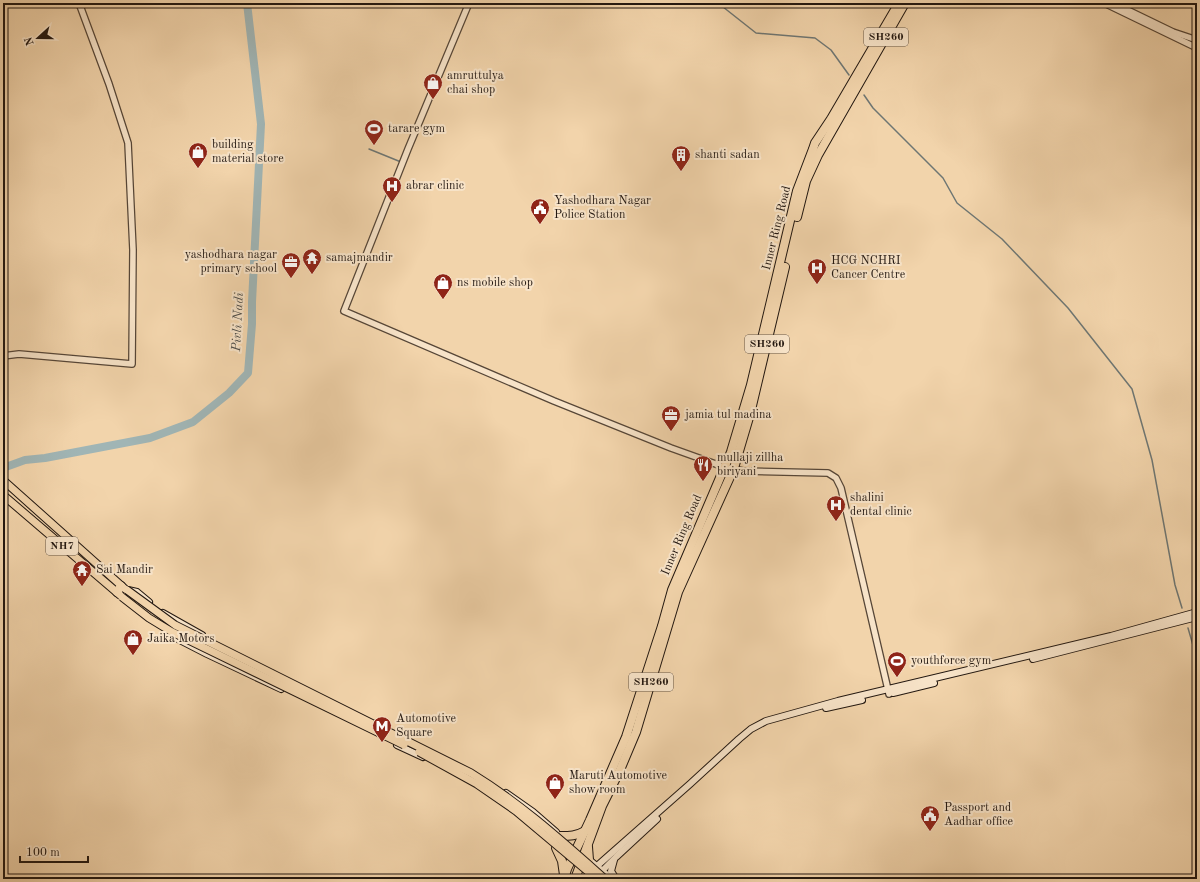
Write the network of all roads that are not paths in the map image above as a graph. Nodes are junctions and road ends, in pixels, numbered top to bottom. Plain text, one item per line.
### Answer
1 (79, 3) edge
2 (469, 3) edge
3 (900, 3) edge
4 (906, 3) edge
5 (1104, 3) edge
6 (1112, 3) edge
7 (1197, 40) edge
8 (1197, 48) edge
9 (864, 69) junction
10 (849, 95) junction
11 (3, 356) edge
12 (724, 467) junction
13 (734, 468) junction
14 (3, 480) edge
15 (3, 495) edge
16 (122, 591) junction
17 (1197, 612) edge
18 (1197, 617) edge
19 (1184, 619) junction
20 (889, 692) junction
21 (587, 834) junction
22 (560, 836) junction
23 (556, 848) junction
24 (576, 850) junction
25 (613, 855) junction
26 (571, 861) junction
27 (583, 861) junction
28 (599, 868) junction
29 (564, 878) edge
30 (594, 878) edge
31 (574, 879) edge
32 (605, 879) edge
33 (612, 879) edge
34 (616, 879) edge

1 - 11 street
2 - 12 street
3 - 9 highway
4 - 9 highway, SH260
5 - 8 street
6 - 7 street
9 - 10 highway, SH260
10 - 12 highway, Inner Ring Road
10 - 13 highway, Inner Ring Road / SH260
12 - 13 street
12 - 21 highway, Inner Ring Road
13 - 20 street
13 - 21 highway, Inner Ring Road / SH260
14 - 16 main road
15 - 16 main road, NH7
16 - 22 main road
16 - 23 main road
16 - 30 main road, bridge
16 - 32 main road, bridge
17 - 19 main road
18 - 19 main road
19 - 20 main road
20 - 25 main road
21 - 22 highway
21 - 24 highway, Inner Ring Road
21 - 27 highway, Inner Ring Road
22 - 24 main road
23 - 26 main road
23 - 29 highway
24 - 26 highway, Inner Ring Road
24 - 27 main road
25 - 27 main road
25 - 28 main road
25 - 34 main road
26 - 27 main road
26 - 29 highway, Inner Ring Road
27 - 28 highway
27 - 28 main road
27 - 29 highway
27 - 30 main road
27 - 31 highway, Inner Ring Road
28 - 30 main road
28 - 33 main road

